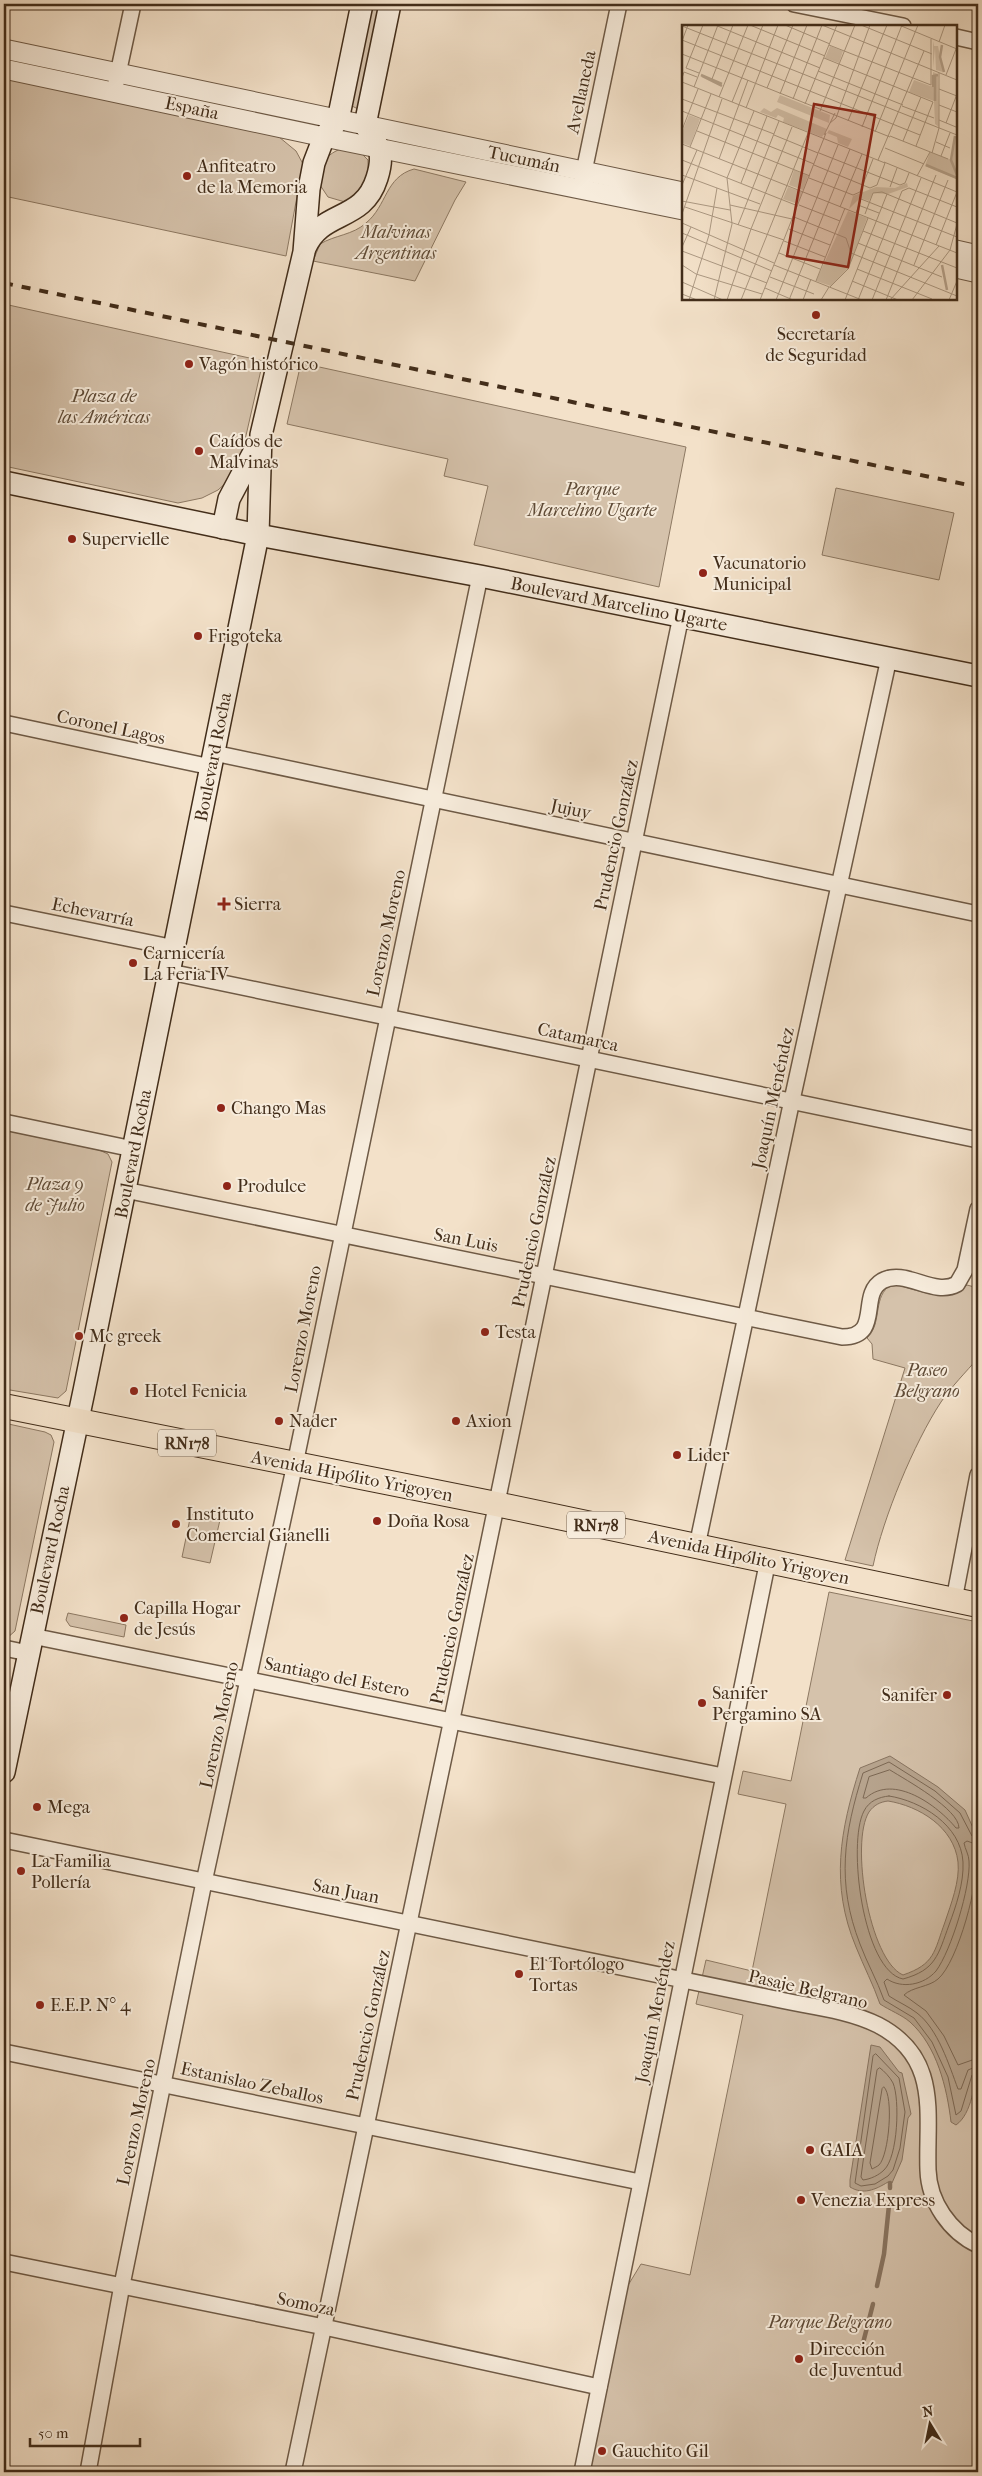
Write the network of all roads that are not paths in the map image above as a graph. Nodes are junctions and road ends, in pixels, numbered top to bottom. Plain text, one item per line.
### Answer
1 (133, 4) edge
2 (362, 4) edge
3 (390, 4) edge
4 (619, 4) edge
5 (794, 4) edge
6 (856, 15) edge
7 (899, 25) edge
8 (957, 37) edge
9 (978, 42) edge
10 (4, 48) edge
11 (4, 69) edge
12 (118, 73) junction
13 (114, 92) junction
14 (338, 120) junction
15 (365, 125) junction
16 (324, 137) junction
17 (380, 147) junction
18 (582, 180) junction
19 (682, 192) edge
20 (682, 210) edge
21 (957, 250) edge
22 (304, 252) junction
23 (978, 255) edge
24 (957, 268) edge
25 (978, 273) edge
26 (261, 435) junction
27 (4, 482) edge
28 (223, 528) junction
29 (258, 535) junction
30 (480, 576) junction
31 (681, 616) junction
32 (889, 658) junction
33 (978, 676) edge
34 (4, 723) edge
35 (213, 760) junction
36 (434, 800) junction
37 (634, 841) junction
38 (840, 884) junction
39 (4, 913) edge
40 (978, 914) edge
41 (175, 948) junction
42 (170, 972) junction
43 (388, 1016) junction
44 (589, 1059) junction
45 (792, 1100) junction
46 (4, 1122) edge
47 (978, 1140) edge
48 (133, 1149) junction
49 (125, 1190) junction
50 (978, 1209) edge
51 (342, 1234) junction
52 (544, 1274) junction
53 (745, 1316) junction
54 (4, 1406) edge
55 (78, 1421) junction
56 (295, 1464) junction
57 (978, 1476) edge
58 (496, 1504) junction
59 (697, 1546) junction
60 (768, 1560) junction
61 (954, 1600) junction
62 (978, 1605) edge
63 (30, 1644) junction
64 (4, 1648) edge
65 (248, 1678) junction
66 (452, 1719) junction
67 (4, 1772) edge
68 (723, 1776) junction
69 (4, 1840) edge
70 (204, 1882) junction
71 (409, 1922) junction
72 (681, 1980) junction
73 (4, 2052) edge
74 (163, 2084) junction
75 (366, 2126) junction
76 (640, 2182) junction
77 (978, 2246) edge
78 (4, 2262) edge
79 (122, 2285) junction
80 (324, 2327) junction
81 (599, 2387) junction
82 (88, 2472) edge
83 (293, 2472) edge
84 (582, 2472) edge

1 - 12 street
2 - 14 main road
3 - 15 main road
4 - 18 street, Avellaneda
5 - 6 street
6 - 7 street
8 - 9 street
10 - 12 street, España
11 - 13 street, España
12 - 13 street
12 - 14 street, España
13 - 16 street, España
14 - 15 street, España
14 - 16 main road
15 - 17 main road
15 - 18 street, Tucumán
16 - 17 street, España
16 - 22 main road
17 - 18 street, Tucumán
17 - 22 main road
18 - 19 street, Tucumán
18 - 20 street, Tucumán
21 - 23 street
22 - 26 main road
24 - 25 street
26 - 28 main road
26 - 29 main road, Boulevard Rocha
27 - 28 main road, Boulevard Marcelino Ugarte
28 - 29 main road, Boulevard Marcelino Ugarte
29 - 30 main road, Boulevard Marcelino Ugarte
29 - 35 main road, Boulevard Rocha
30 - 31 main road, Boulevard Marcelino Ugarte
30 - 36 street, Lorenzo Moreno
31 - 32 main road, Boulevard Marcelino Ugarte
31 - 37 street, Prudencio González
32 - 33 main road, Boulevard Marcelino Ugarte
32 - 38 street, Joaquín Menéndez
34 - 35 street, Coronel Lagos
35 - 36 street, Jujuy
35 - 41 main road, Boulevard Rocha
36 - 37 street, Jujuy
36 - 43 street, Lorenzo Moreno
37 - 38 street, Jujuy
37 - 44 street, Prudencio González
38 - 40 street, Jujuy
38 - 45 street, Joaquín Menéndez
39 - 41 street, Echevarría
41 - 42 main road, Boulevard Rocha
42 - 43 street, Catamarca
42 - 48 main road, Boulevard Rocha
43 - 44 street, Catamarca
43 - 51 street, Lorenzo Moreno
44 - 45 street, Catamarca
44 - 52 street, Prudencio González
45 - 47 street, Catamarca
45 - 53 street, Joaquín Menéndez
46 - 48 street
48 - 49 main road, Boulevard Rocha
49 - 51 street, San Luis
49 - 55 main road, Boulevard Rocha
50 - 53 street, San Luis
51 - 52 street, San Luis
51 - 56 street, Lorenzo Moreno
52 - 53 street, San Luis
52 - 58 street, Prudencio González
53 - 59 street, Joaquín Menéndez
54 - 55 main road, RN178
55 - 56 main road, Avenida Hipólito Yrigoyen / RN178
55 - 63 main road, Boulevard Rocha
56 - 58 main road, Avenida Hipólito Yrigoyen / RN178
56 - 65 street, Lorenzo Moreno
57 - 61 street
58 - 59 main road, Avenida Hipólito Yrigoyen / RN178
58 - 66 street, Prudencio González
59 - 60 main road, Avenida Hipólito Yrigoyen / RN178
60 - 61 main road, Avenida Hipólito Yrigoyen / RN178
60 - 68 street, Joaquín Menéndez
61 - 62 main road, Avenida Hipólito Yrigoyen / RN178
63 - 64 street, Santiago del Estero
63 - 65 street, Santiago del Estero
63 - 67 main road, Boulevard Rocha
65 - 66 street, Santiago del Estero
65 - 70 street, Lorenzo Moreno
66 - 68 street, Santiago del Estero
66 - 71 street, Prudencio González
68 - 72 street, Joaquín Menéndez
69 - 70 street, San Juan
70 - 71 street, San Juan
70 - 74 street, Lorenzo Moreno
71 - 72 street, San Juan
71 - 75 street, Prudencio González
72 - 76 street, Joaquín Menéndez
72 - 77 street, Pasaje Belgrano
73 - 74 street, Estanislao Zeballos
74 - 75 street, Estanislao Zeballos
74 - 79 street, Lorenzo Moreno
75 - 76 street, Estanislao Zeballos
75 - 80 street, Prudencio González
76 - 81 street, Joaquín Menéndez
78 - 79 street, Somoza
79 - 80 street, Somoza
79 - 82 street, Lorenzo Moreno
80 - 81 street, Somoza
80 - 83 street, Prudencio González
81 - 84 street, Joaquín Menéndez

